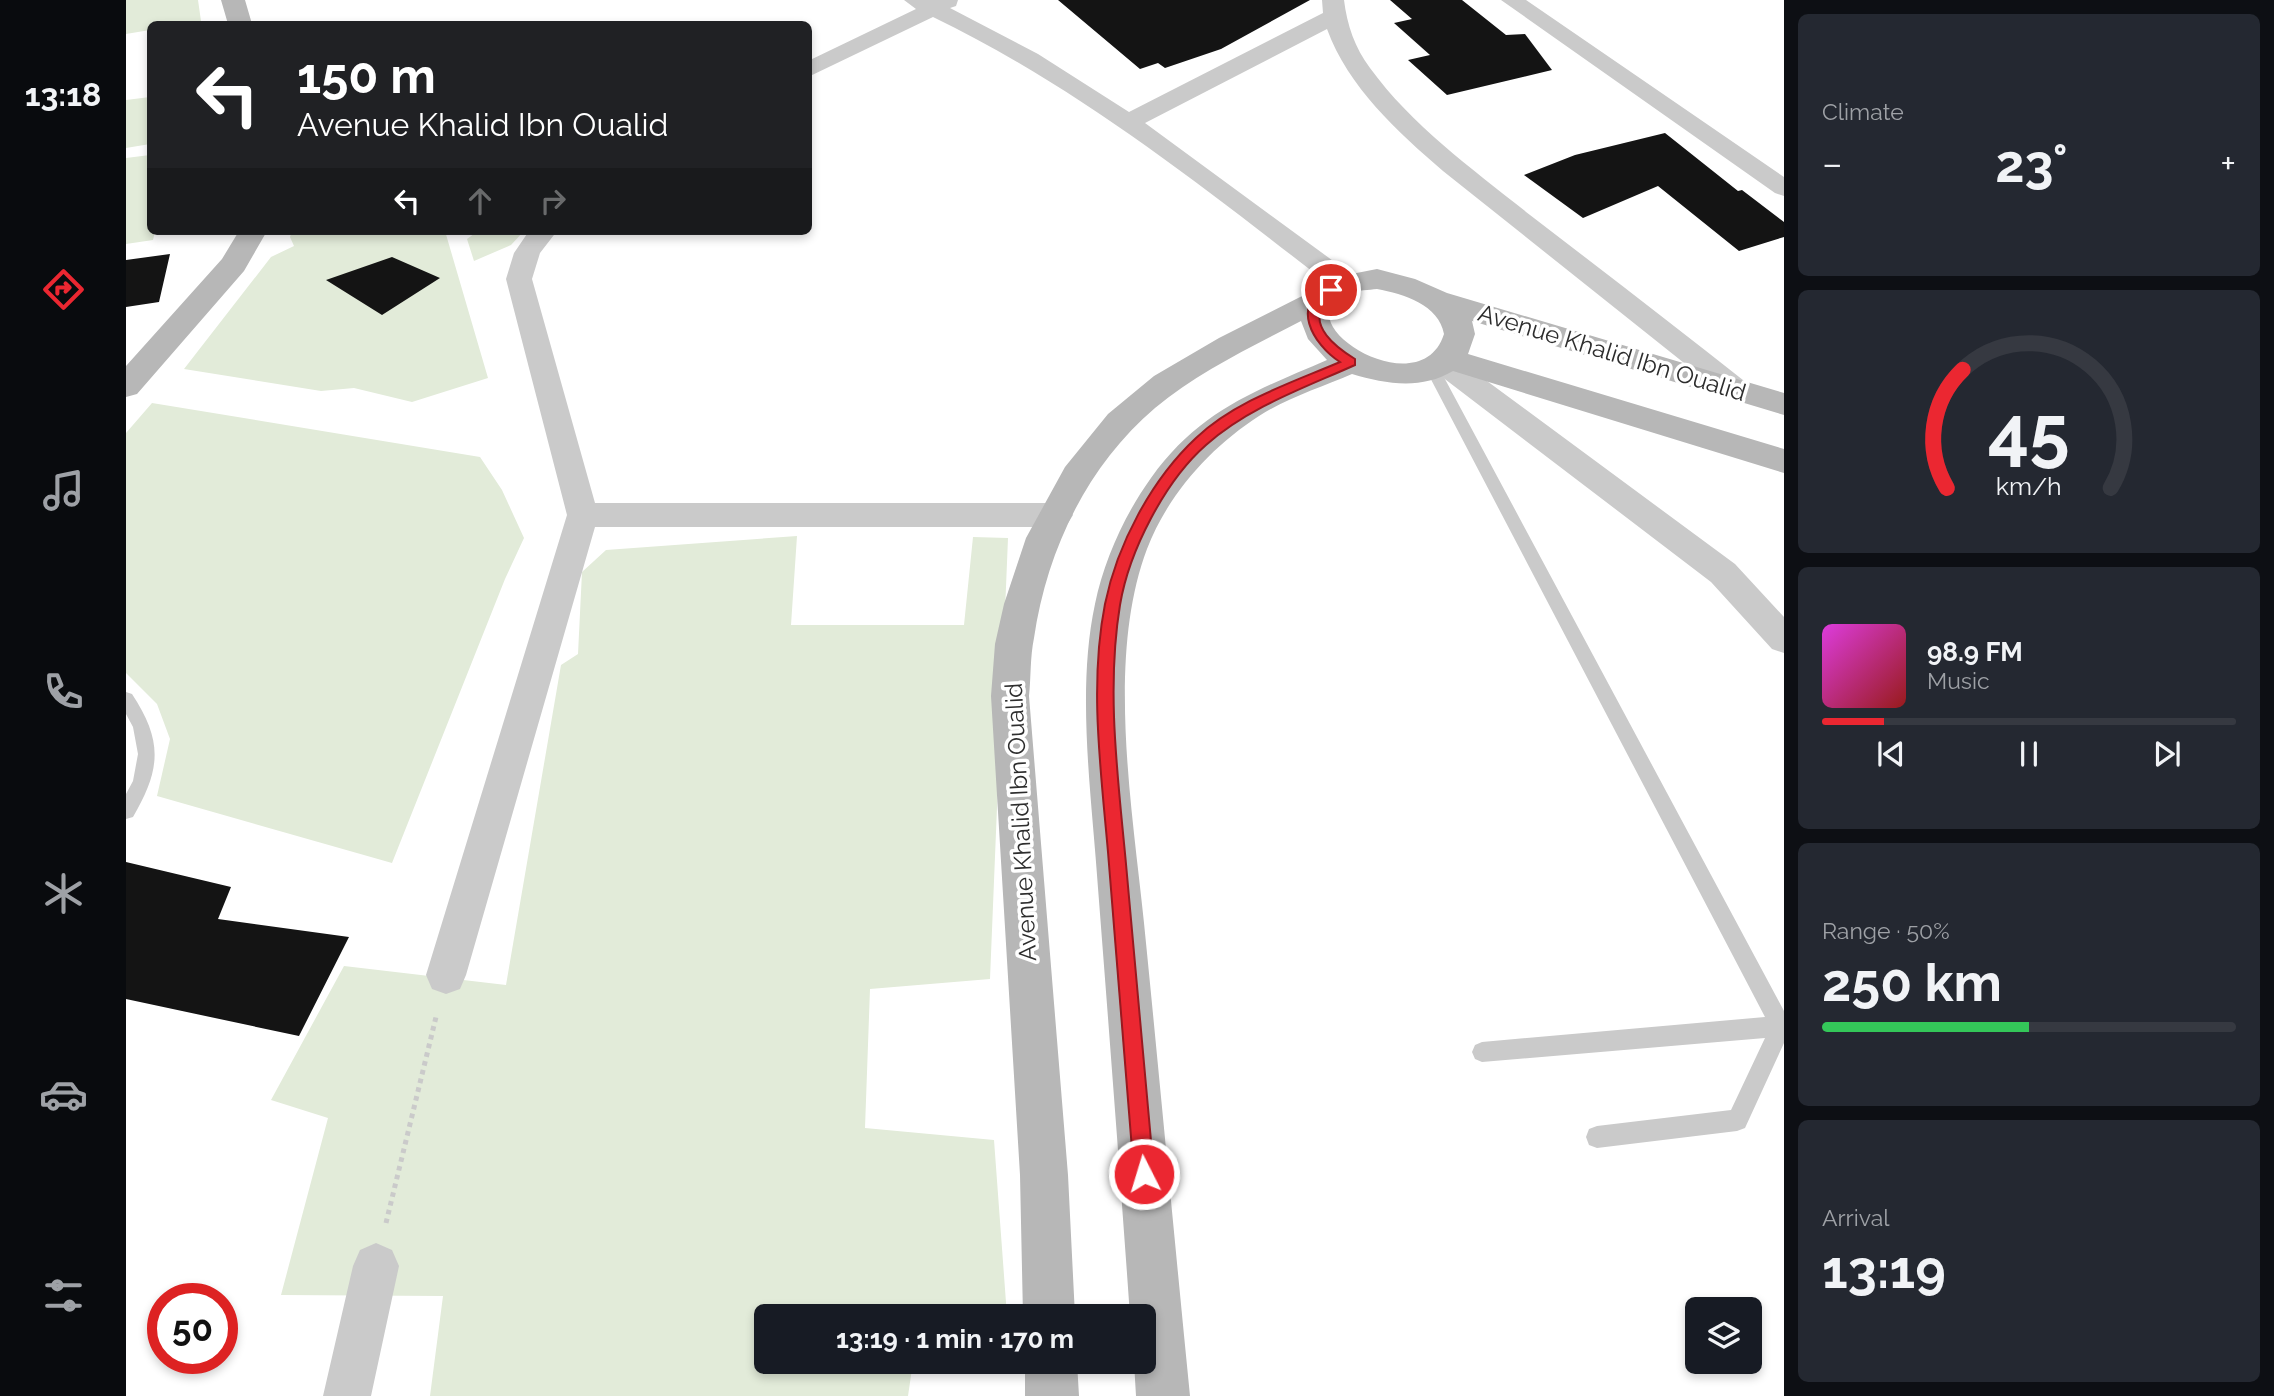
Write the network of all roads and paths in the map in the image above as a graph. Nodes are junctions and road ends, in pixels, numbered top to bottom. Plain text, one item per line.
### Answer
1 (233, 0) edge
2 (1512, 0) edge
3 (933, 3) edge
4 (1333, 9) edge
5 (239, 21) edge
6 (812, 68) edge
7 (1130, 121) junction
8 (1784, 188) edge
9 (251, 235) edge
10 (540, 235) edge
11 (1333, 291) junction
12 (1440, 302) junction
13 (1350, 362) junction
14 (1441, 363) junction
15 (126, 386) edge
16 (1738, 391) junction
17 (1784, 404) edge
18 (1784, 461) edge
19 (583, 515) junction
20 (1057, 515) junction
21 (1784, 639) edge
22 (126, 699) edge
23 (126, 811) edge
24 (446, 975) joint
25 (1781, 1026) junction
26 (1482, 1052) dead end
27 (1597, 1137) dead end
28 (376, 1266) joint
29 (1049, 1304) edge
30 (1051, 1374) edge
31 (348, 1396) edge
32 (1052, 1396) edge
33 (1163, 1396) edge

1 - 5 main road
2 - 8 street
3 - 6 street
3 - 7 street
4 - 7 street
4 - 16 street
7 - 11 street
9 - 15 main road
10 - 19 street
11 - 12 main road, Avenue Khalid Ibn Oualid
11 - 13 main road
11 - 20 main road, Avenue Khalid Ibn Oualid
12 - 14 main road, Avenue Khalid Ibn Oualid
12 - 16 main road, Avenue Khalid Ibn Oualid
13 - 14 main road
13 - 33 main road
14 - 18 main road
14 - 21 street
14 - 25 lane
16 - 17 main road, Avenue Khalid Ibn Oualid
19 - 20 street
19 - 24 street
20 - 29 main road, Avenue Khalid Ibn Oualid
22 - 23 lane
24 - 28 path
25 - 26 lane
25 - 27 lane
28 - 31 street
30 - 32 main road

